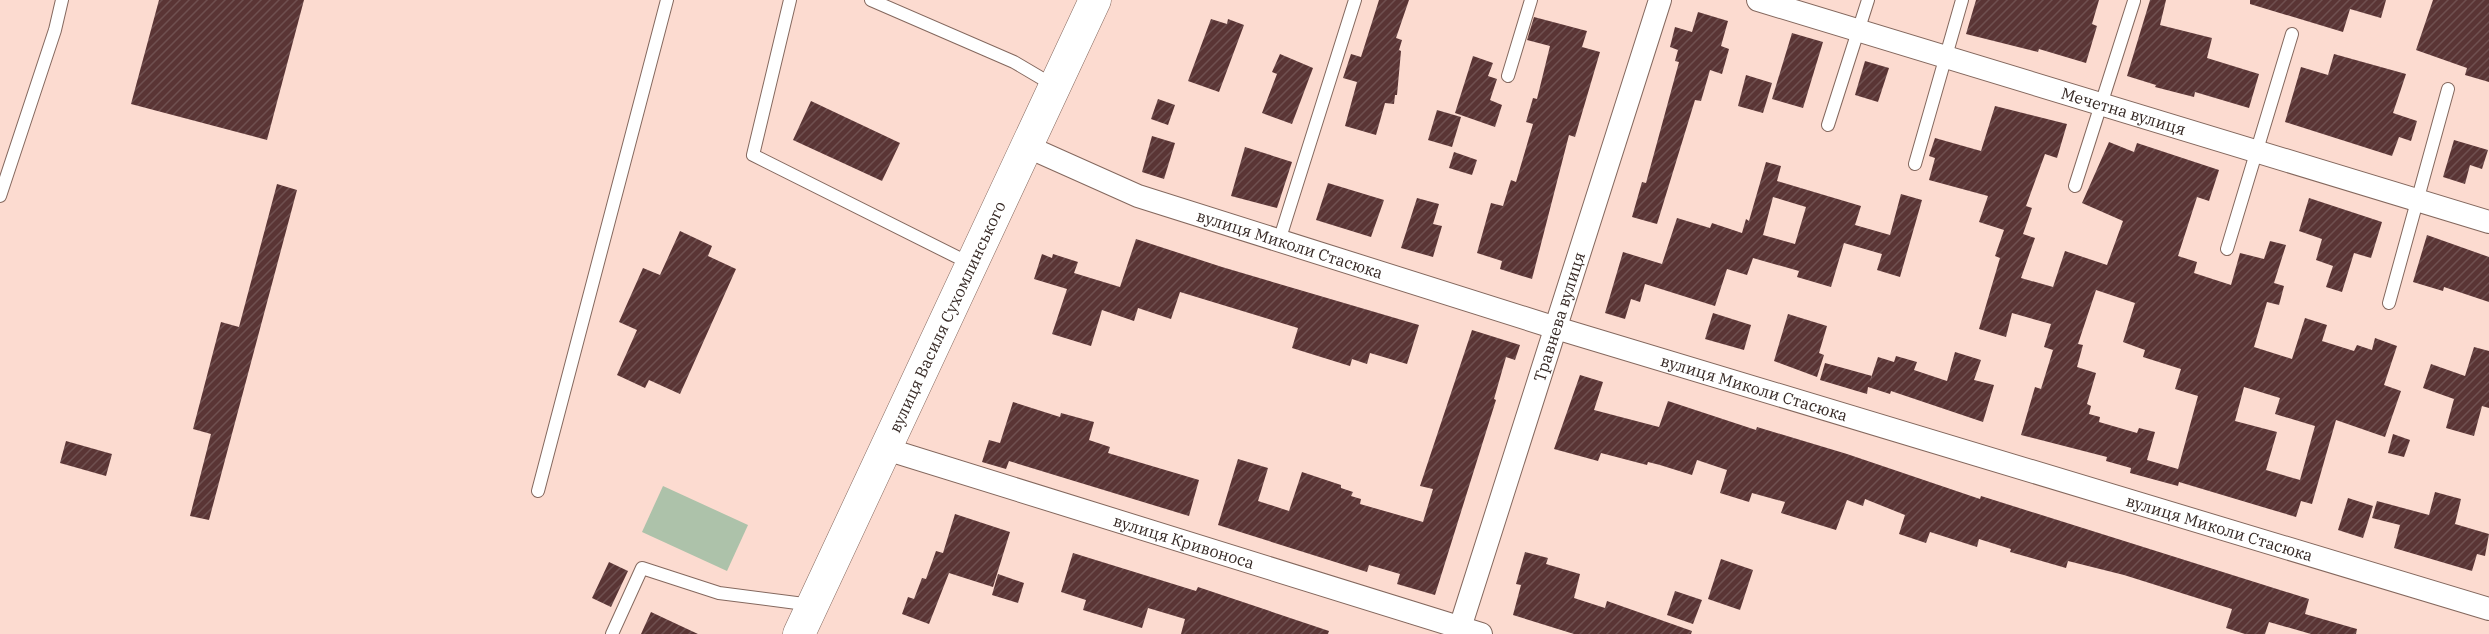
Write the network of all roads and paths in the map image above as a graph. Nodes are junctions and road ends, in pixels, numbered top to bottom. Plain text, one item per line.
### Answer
1 (62, 0) edge
2 (667, 0) edge
3 (790, 0) edge
4 (871, 0) edge
5 (1095, 0) edge
6 (1355, 0) edge
7 (1531, 0) edge
8 (1660, 0) edge
9 (1758, 0) edge
10 (1868, 0) edge
11 (1962, 0) edge
12 (2133, 1) edge
13 (1858, 30) junction
14 (2292, 34) dead end
15 (1946, 57) junction
16 (1508, 76) dead end
17 (1054, 85) junction
18 (2448, 90) dead end
19 (2101, 104) junction
20 (1828, 124) dead end
21 (1026, 146) junction
22 (2256, 152) junction
23 (1915, 164) dead end
24 (2075, 186) dead end
25 (0, 196) edge
26 (2417, 200) junction
27 (2489, 222) edge
28 (1280, 241) junction
29 (2227, 249) dead end
30 (971, 264) junction
31 (2389, 303) dead end
32 (1556, 328) junction
33 (886, 449) junction
34 (538, 491) dead end
35 (813, 605) junction
36 (2489, 609) edge
37 (1466, 632) edge
38 (612, 634) edge
39 (799, 634) edge

1 - 25 lane
2 - 34 lane
3 - 30 lane
4 - 17 lane
5 - 17 main road, вулиця Василя Сухомлинського
6 - 28 lane
7 - 16 lane
8 - 32 street, Травнева вулиця
9 - 13 street, Мечетна вулиця
10 - 13 lane
11 - 15 lane
12 - 19 lane
13 - 15 street, Мечетна вулиця
13 - 20 lane
14 - 22 lane
15 - 19 street, Мечетна вулиця
15 - 23 lane
17 - 21 main road, вулиця Василя Сухомлинського
18 - 26 lane
19 - 22 street, Мечетна вулиця
19 - 24 lane
21 - 28 street, вулиця Миколи Стасюка
21 - 30 main road, вулиця Василя Сухомлинського
22 - 26 street, Мечетна вулиця
22 - 29 lane
26 - 27 street, Мечетна вулиця
26 - 31 lane
28 - 32 street, вулиця Миколи Стасюка
30 - 33 main road, вулиця Василя Сухомлинського
32 - 36 street, вулиця Миколи Стасюка
32 - 37 street, Травнева вулиця
33 - 35 main road, вулиця Василя Сухомлинського
33 - 37 street, вулиця Кривоноса
35 - 38 lane
35 - 39 main road, вулиця Василя Сухомлинського

